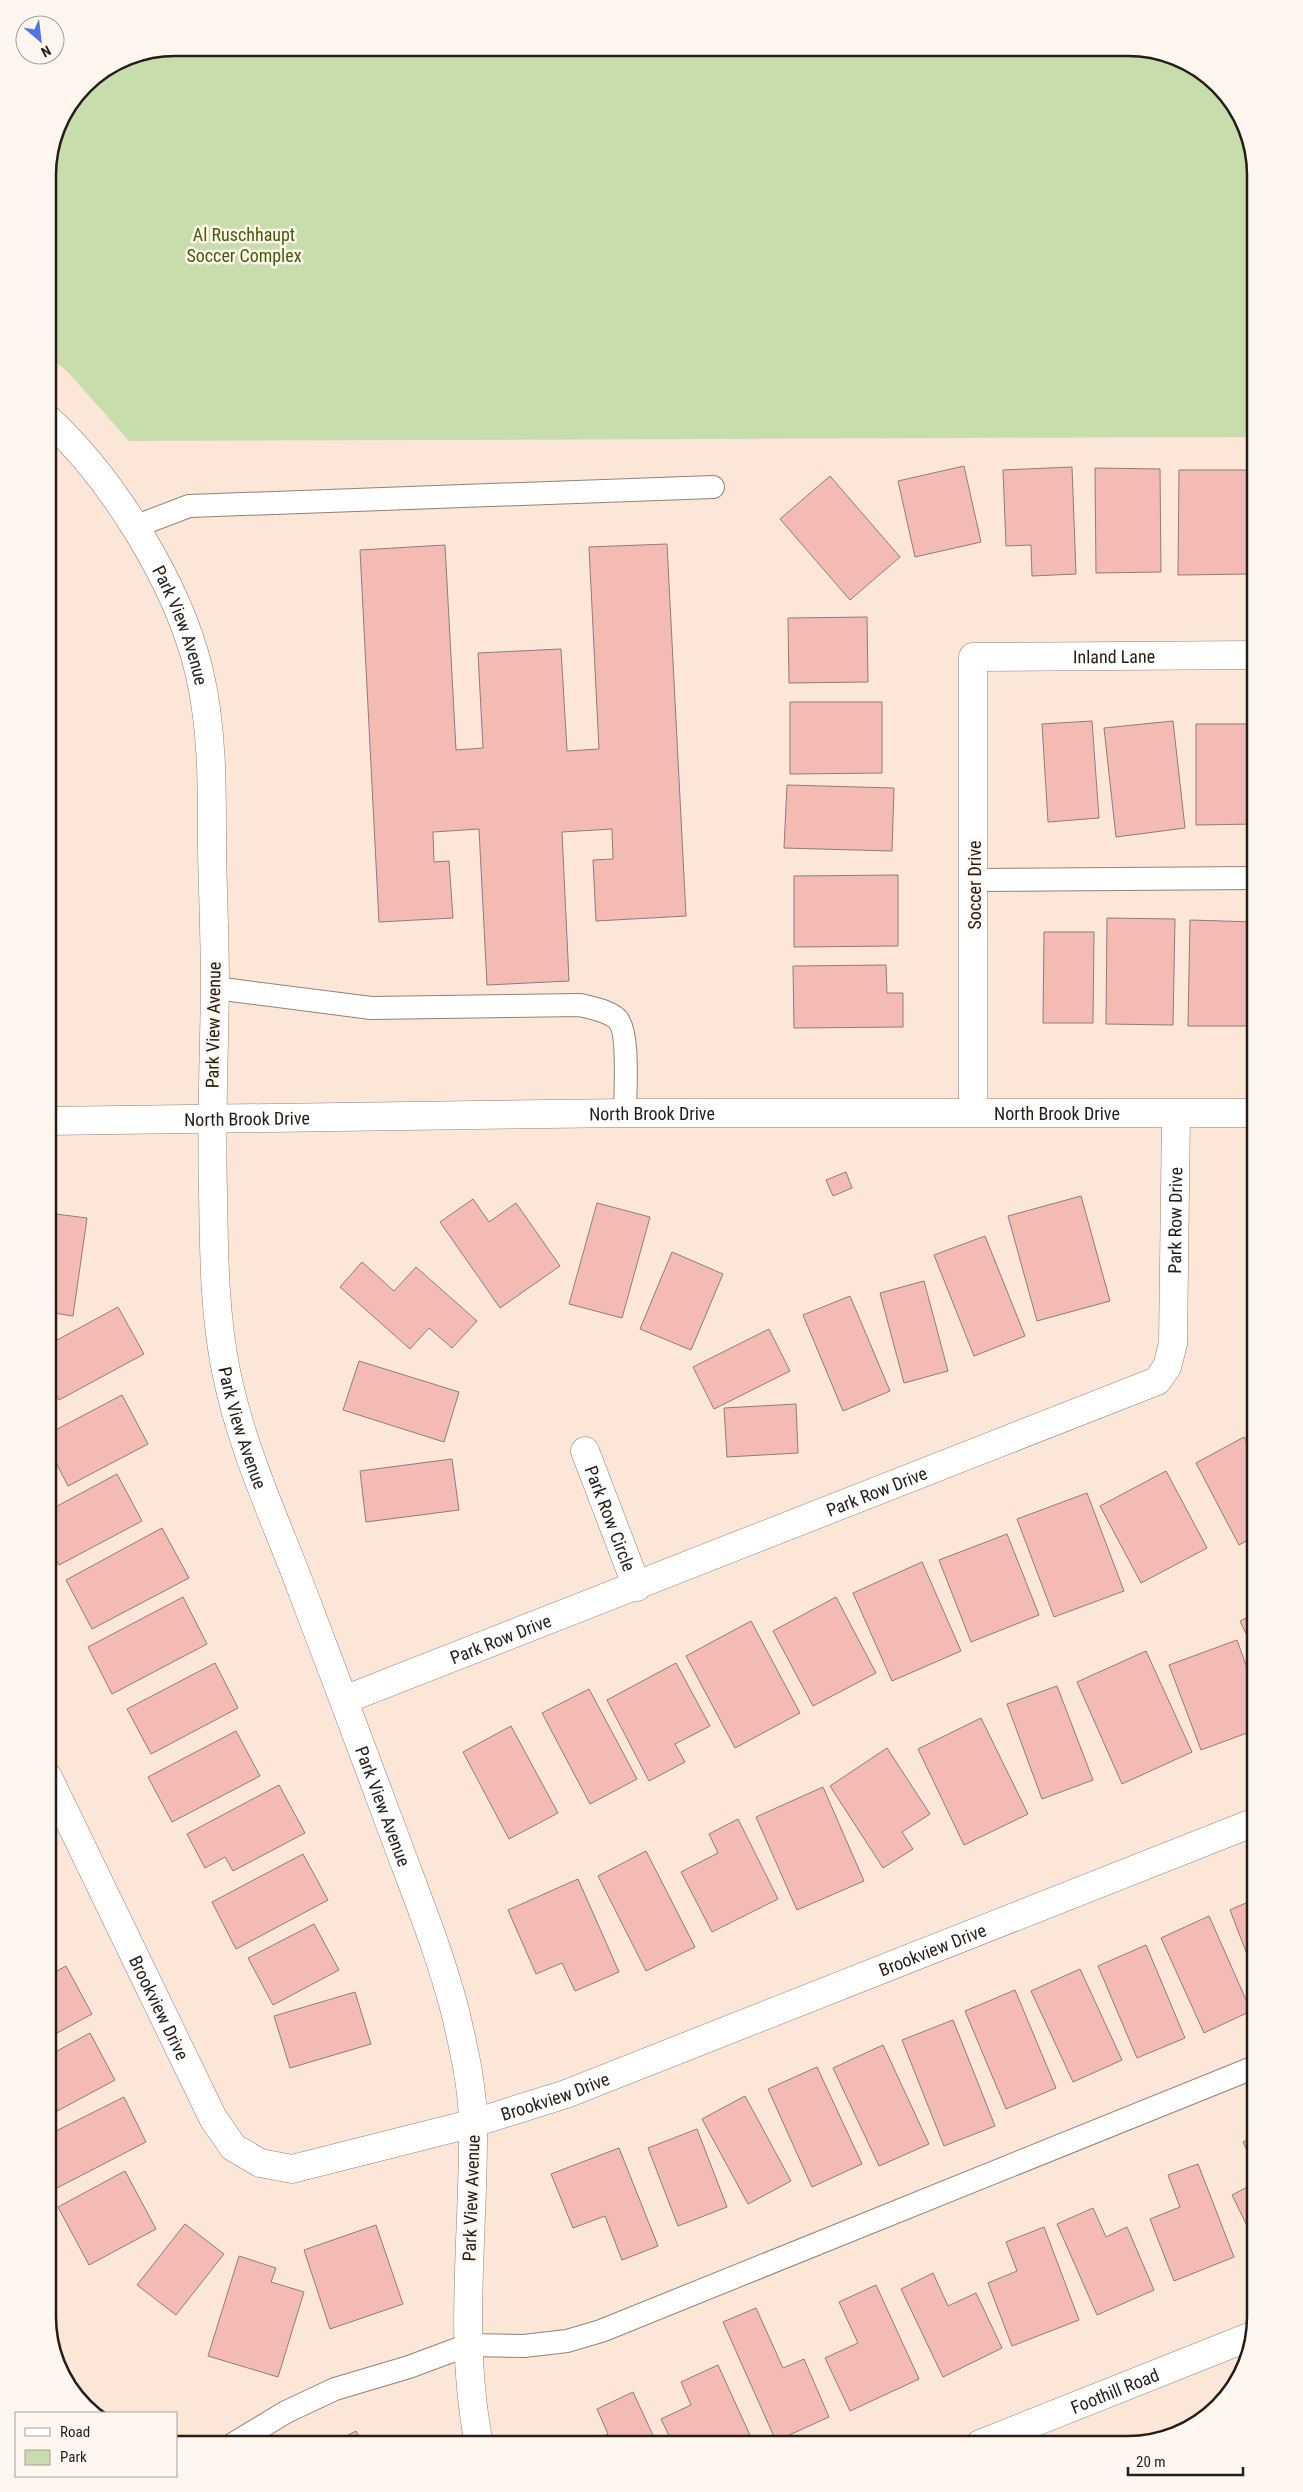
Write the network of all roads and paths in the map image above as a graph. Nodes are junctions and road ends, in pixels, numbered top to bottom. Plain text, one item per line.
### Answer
1 (57, 427) edge
2 (713, 487) dead end
3 (134, 527) junction
4 (1247, 655) edge
5 (973, 657) joint
6 (1247, 878) edge
7 (974, 880) junction
8 (215, 988) junction
9 (973, 1112) junction
10 (625, 1113) junction
11 (1247, 1113) edge
12 (1176, 1114) junction
13 (211, 1119) junction
14 (57, 1121) edge
15 (585, 1451) dead end
16 (637, 1587) junction
17 (344, 1700) junction
18 (56, 1794) edge
19 (1247, 1826) edge
20 (1247, 2071) edge
21 (474, 2123) junction
22 (1244, 2339) edge
23 (468, 2345) junction
24 (248, 2435) edge
25 (477, 2435) edge
26 (1000, 2436) edge

1 - 3 street, Park View Avenue
2 - 3 lane
3 - 8 street, Park View Avenue
4 - 5 street, Inland Lane
5 - 7 street, Soccer Drive
6 - 7 lane
7 - 9 street, Soccer Drive
8 - 10 lane
8 - 13 street, Park View Avenue
9 - 10 street, North Brook Drive
9 - 12 street, North Brook Drive
10 - 13 street, North Brook Drive
11 - 12 street, North Brook Drive
12 - 16 street, Park Row Drive
13 - 14 street, North Brook Drive
13 - 17 street, Park View Avenue
15 - 16 street, Park Row Circle
16 - 17 street, Park Row Drive
17 - 21 street, Park View Avenue
18 - 21 street, Brookview Drive
19 - 21 street, Brookview Drive
20 - 23 lane
21 - 23 street, Park View Avenue
22 - 26 street, Foothill Road
23 - 24 lane
23 - 25 street, Park View Avenue

